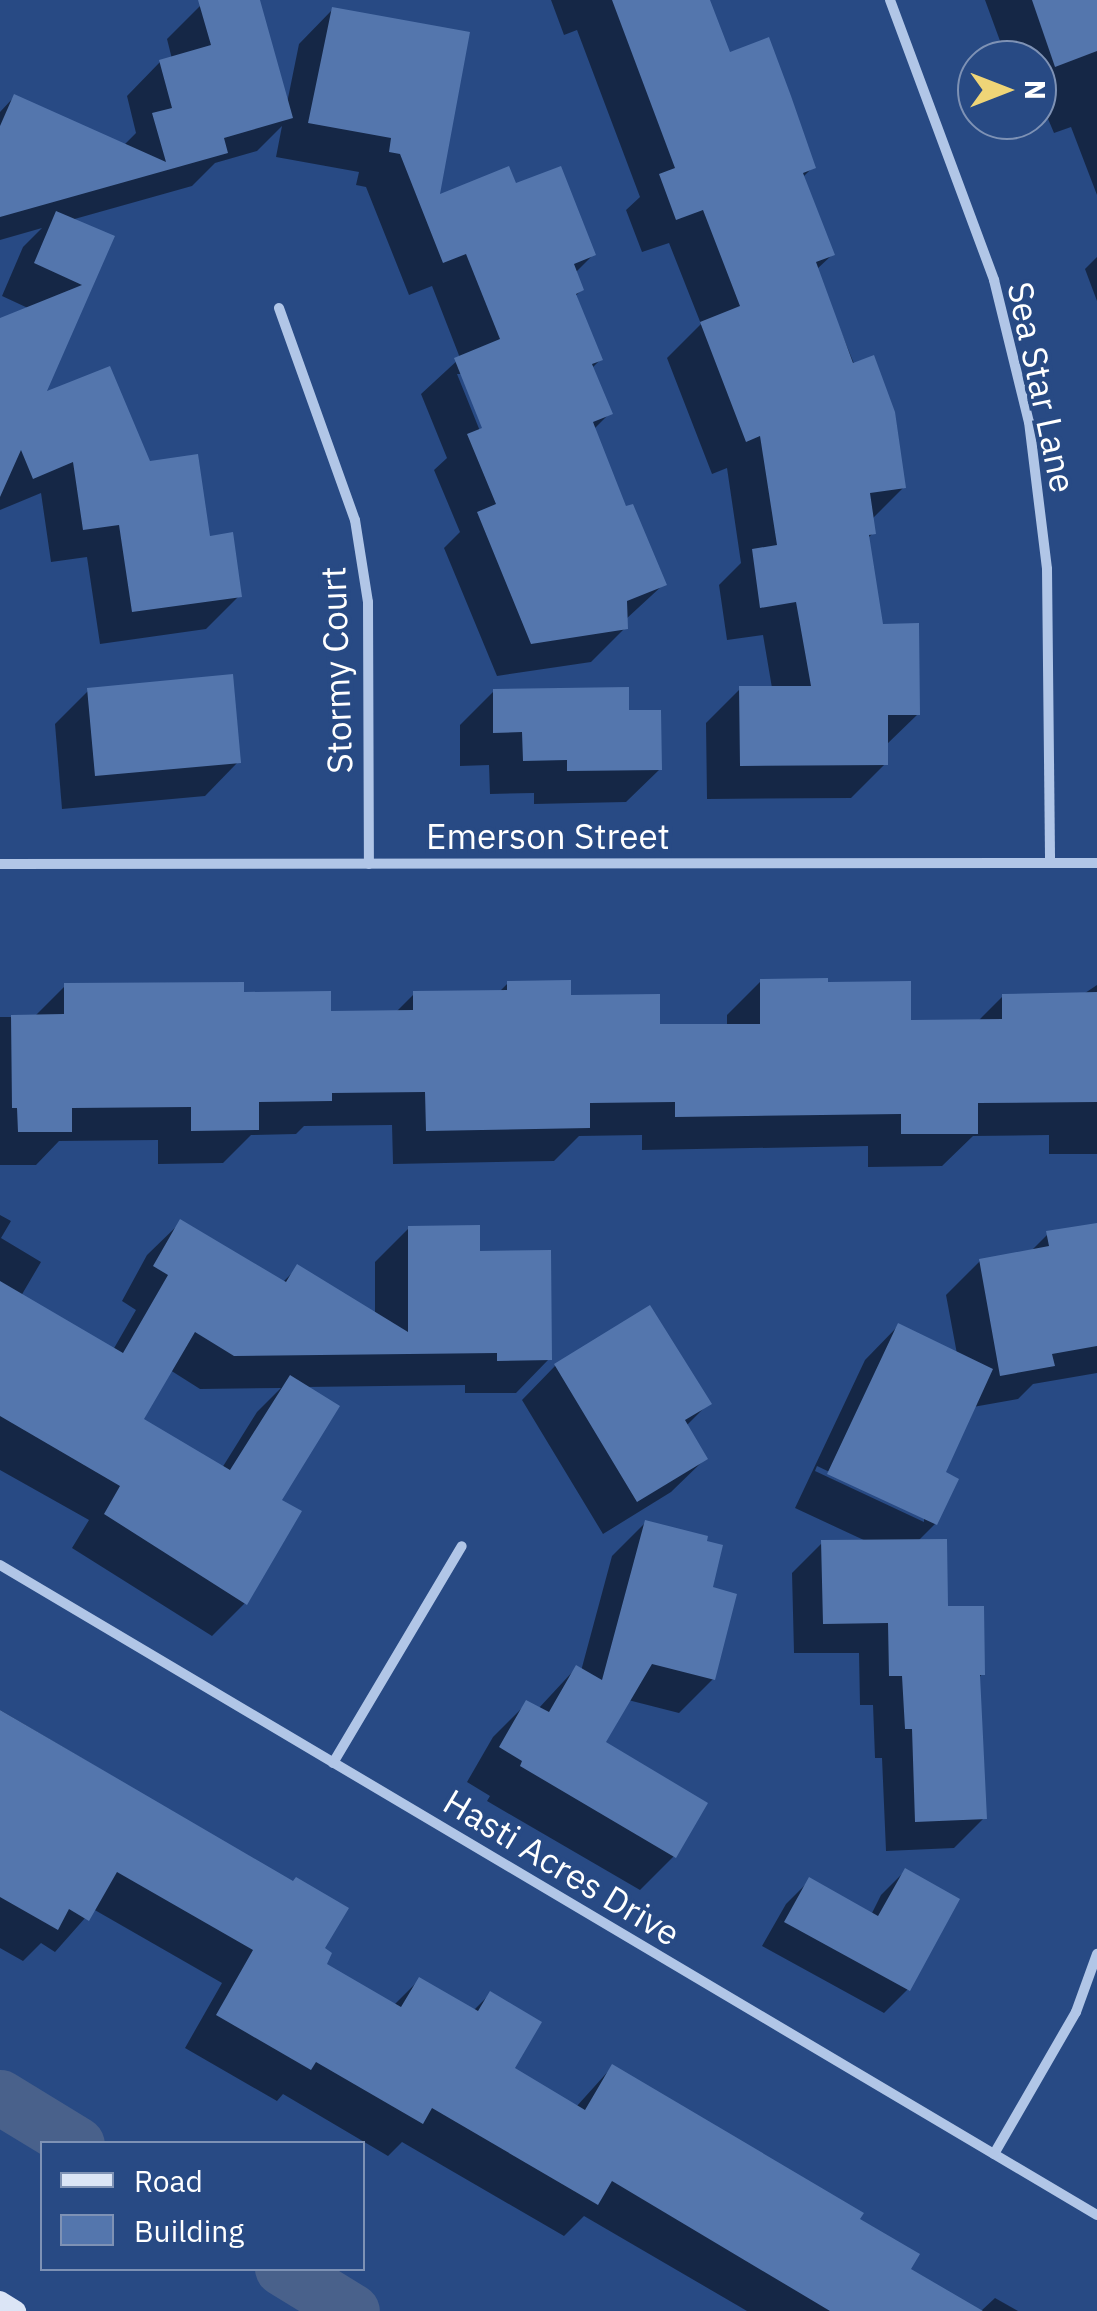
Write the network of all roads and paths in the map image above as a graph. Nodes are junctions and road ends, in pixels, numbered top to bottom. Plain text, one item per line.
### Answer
1 (890, 0) edge
2 (279, 308) dead end
3 (1050, 863) junction
4 (1097, 863) edge
5 (0, 864) edge
6 (369, 864) junction
7 (462, 1546) dead end
8 (0, 1565) edge
9 (333, 1763) junction
10 (1097, 1954) edge
11 (994, 2154) junction
12 (1097, 2215) edge
13 (0, 2301) edge
14 (16, 2311) edge

1 - 3 street, Sea Star Lane
2 - 6 street, Stormy Court
3 - 4 street, Emerson Street
3 - 6 street, Emerson Street
5 - 6 street, Emerson Street
7 - 9 street
8 - 9 street, Hasti Acres Drive
9 - 11 street, Hasti Acres Drive
10 - 11 street
11 - 12 street, Hasti Acres Drive
13 - 14 street

